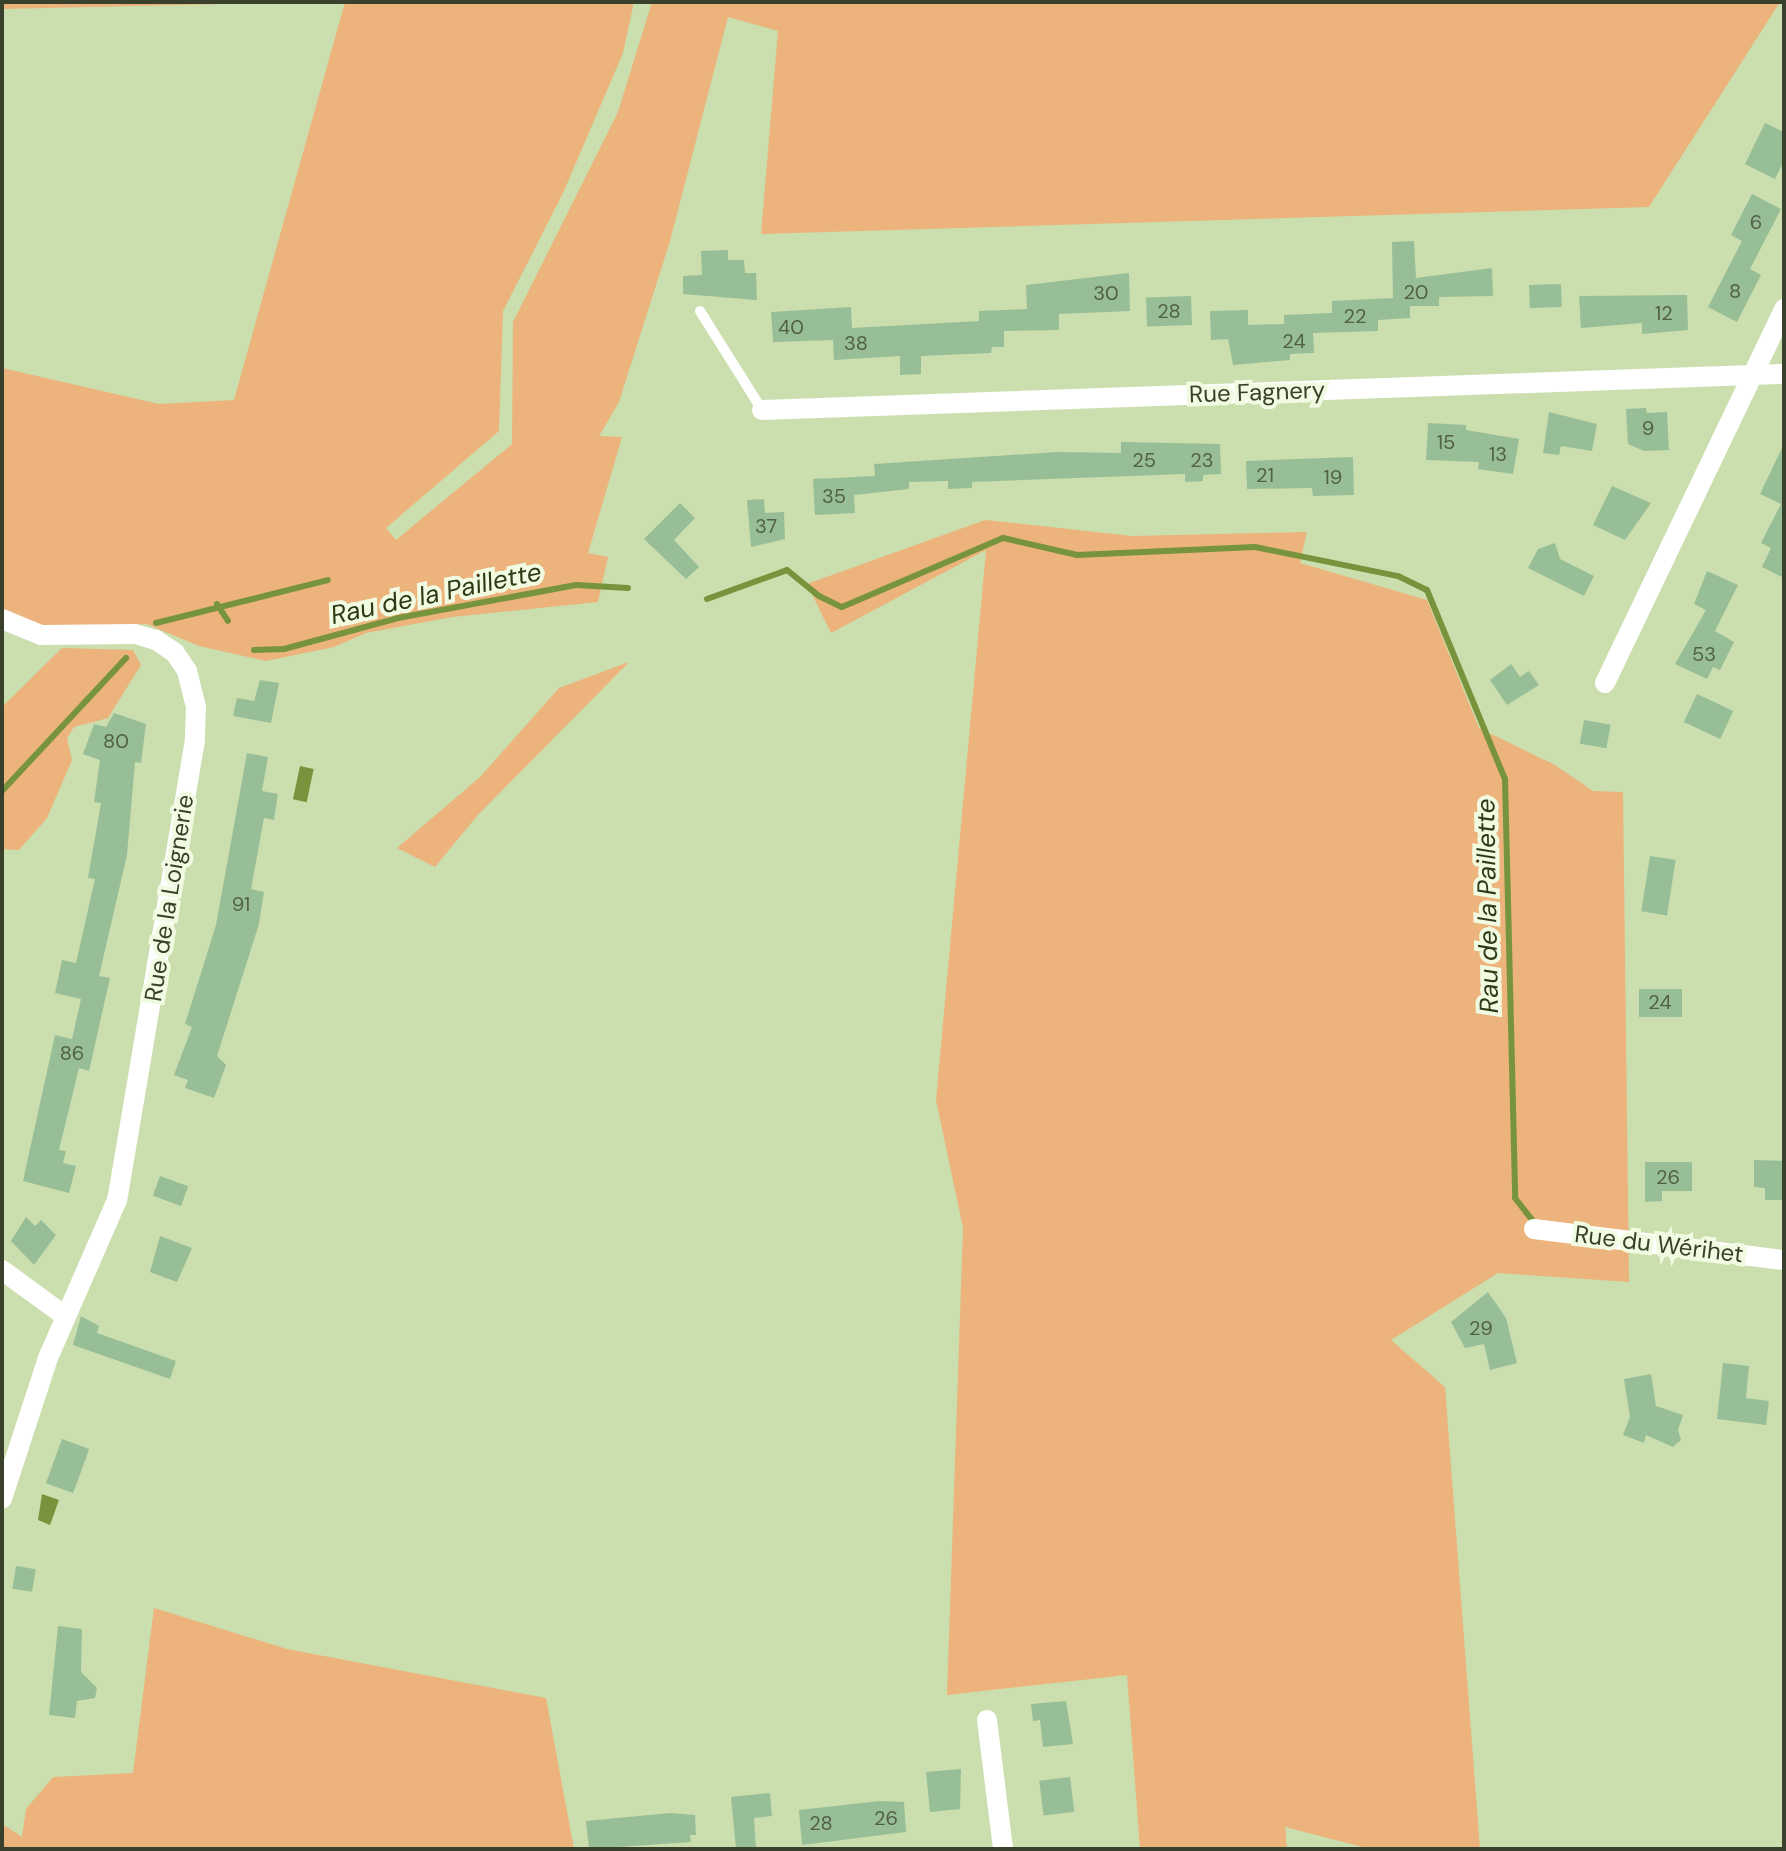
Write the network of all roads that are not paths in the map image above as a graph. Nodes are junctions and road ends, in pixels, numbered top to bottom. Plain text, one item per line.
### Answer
1 (1784, 309) edge
2 (700, 311) dead end
3 (1752, 373) junction
4 (1784, 374) edge
5 (762, 410) joint
6 (2, 619) edge
7 (1605, 683) dead end
8 (1534, 1229) dead end
9 (1784, 1260) edge
10 (2, 1270) edge
11 (65, 1316) junction
12 (2, 1499) edge
13 (987, 1720) dead end
14 (1003, 1849) edge

1 - 3 street
2 - 5 lane
3 - 4 street, Rue Fagnery
3 - 5 street, Rue Fagnery
3 - 7 street
6 - 11 street, Rue de la Loignerie
8 - 9 street, Rue du Wérihet
10 - 11 street
11 - 12 street, Rue de la Loignerie
13 - 14 street

